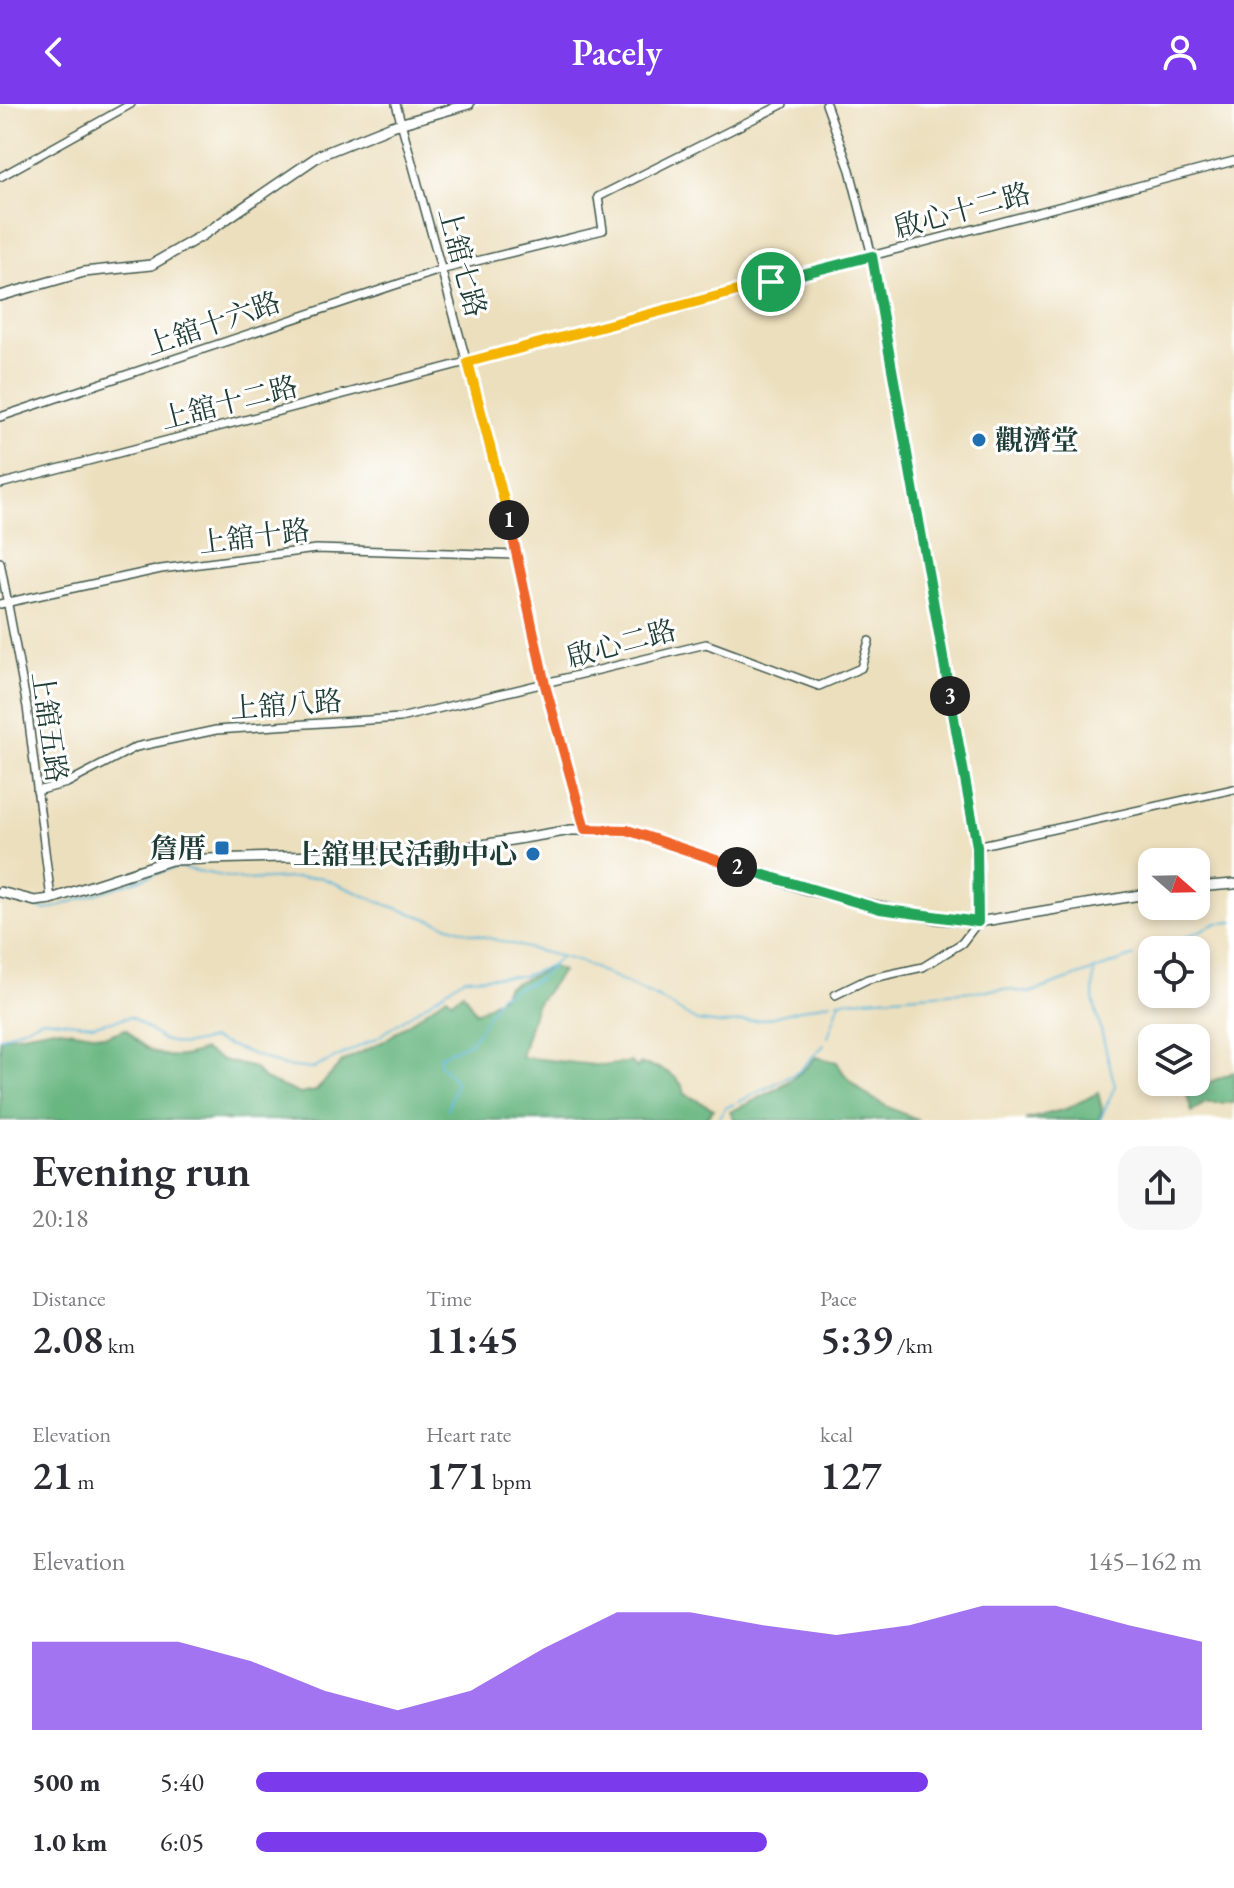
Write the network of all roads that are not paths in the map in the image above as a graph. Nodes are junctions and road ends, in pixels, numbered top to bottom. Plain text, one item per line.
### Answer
1 (131, 104) edge
2 (396, 104) edge
3 (469, 104) edge
4 (783, 104) edge
5 (826, 104) edge
6 (404, 125) junction
7 (1234, 161) edge
8 (0, 177) edge
9 (872, 256) junction
10 (440, 270) junction
11 (0, 296) edge
12 (468, 362) junction
13 (0, 417) edge
14 (0, 484) edge
15 (517, 555) junction
16 (0, 562) edge
17 (4, 603) edge
18 (869, 641) dead end
19 (545, 685) junction
20 (1234, 789) edge
21 (37, 791) junction
22 (585, 829) junction
23 (977, 846) junction
24 (1234, 884) edge
25 (1210, 886) edge
26 (0, 892) edge
27 (1138, 895) edge
28 (51, 899) junction
29 (978, 922) junction
30 (835, 995) dead end

1 - 8 street
2 - 6 street, 上舘七路
3 - 6 street
4 - 10 street, 上舘十六路
5 - 9 street
6 - 10 street, 上舘七路
6 - 11 street
7 - 9 street, 啟心十二路
9 - 12 street, 啟心十二路
9 - 23 street
10 - 12 street, 上舘七路
10 - 13 street, 上舘十六路
12 - 14 street, 上舘十二路
12 - 15 street, 上舘七路
15 - 17 street, 上舘十路
15 - 19 street, 上舘七路
16 - 17 street, 上舘五路
17 - 21 street, 上舘五路
18 - 19 street, 啟心二路
19 - 21 street, 上舘八路
19 - 22 street, 上舘七路
20 - 23 street
21 - 28 street, 上舘五路
22 - 28 street
22 - 29 street
23 - 29 street
24 - 25 street
26 - 28 street
27 - 29 street
29 - 30 street

